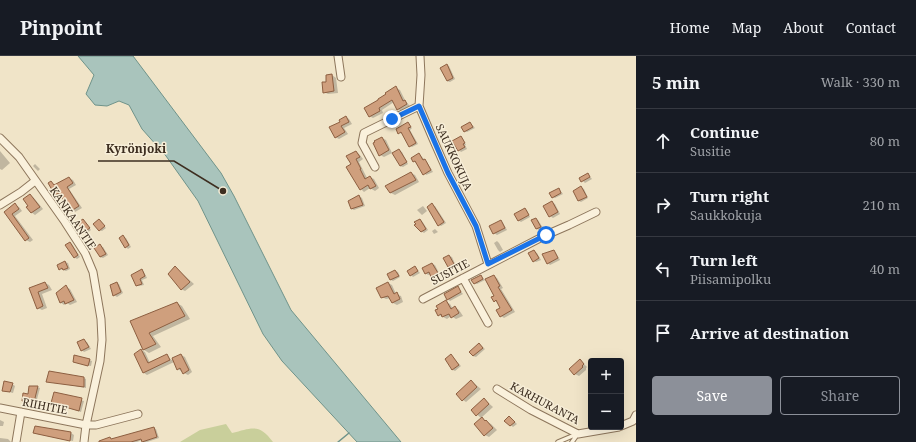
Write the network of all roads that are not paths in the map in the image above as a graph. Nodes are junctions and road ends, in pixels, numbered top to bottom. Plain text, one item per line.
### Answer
1 (338, 56) edge
2 (420, 56) edge
3 (342, 77) dead end
4 (419, 106) junction
5 (0, 138) edge
6 (375, 167) dead end
7 (35, 181) junction
8 (0, 205) edge
9 (596, 212) dead end
10 (488, 264) junction
11 (463, 278) junction
12 (423, 299) dead end
13 (488, 323) dead end
14 (497, 389) dead end
15 (0, 408) edge
16 (22, 412) junction
17 (138, 414) dead end
18 (636, 415) edge
19 (86, 425) junction
20 (624, 425) edge
21 (600, 430) edge
22 (581, 433) junction
23 (16, 442) edge
24 (84, 442) edge
25 (558, 442) edge
26 (572, 442) edge

1 - 3 street
2 - 4 street, SAUKKOKUJA
4 - 6 street
4 - 10 street, SAUKKOKUJA
5 - 7 street, KANKAANTIE
7 - 8 street
7 - 19 street, KANKAANTIE
9 - 10 street, SUSITIE
10 - 11 street, SUSITIE
11 - 12 street, SUSITIE
11 - 13 street
14 - 22 street, KARHURANTA
15 - 16 street, RIIHITIE
16 - 19 street, RIIHITIE
16 - 23 street
17 - 19 street, RIIHITIE
18 - 20 street
19 - 24 street, KANKAANTIE
21 - 22 street
22 - 25 lane
22 - 26 lane

